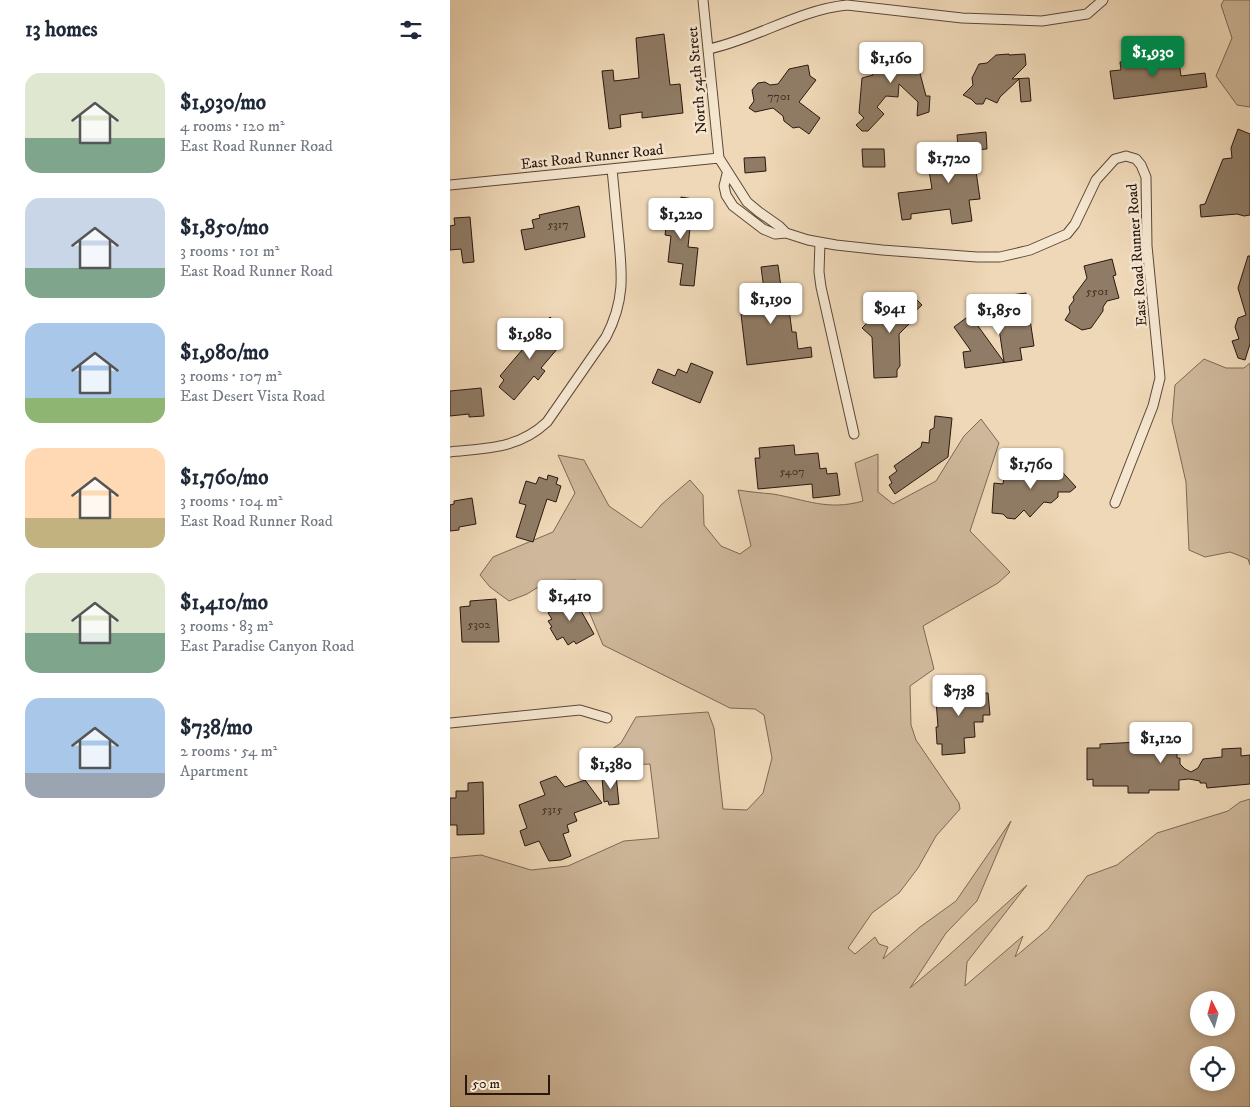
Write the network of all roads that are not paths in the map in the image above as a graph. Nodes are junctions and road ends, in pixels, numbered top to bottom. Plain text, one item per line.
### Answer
1 (703, 0) edge
2 (1103, 0) edge
3 (709, 49) junction
4 (719, 158) junction
5 (612, 169) junction
6 (727, 174) junction
7 (450, 185) edge
8 (786, 233) junction
9 (820, 242) junction
10 (854, 434) dead end
11 (450, 452) edge
12 (1115, 503) dead end
13 (607, 718) dead end
14 (450, 723) edge

1 - 3 street, North 54th Street
2 - 3 street
3 - 4 street, North 54th Street
4 - 5 street, East Road Runner Road
4 - 6 street, East Road Runner Road
5 - 7 street, East Road Runner Road
5 - 11 street
6 - 8 street, East Road Runner Road
6 - 8 street, East Road Runner Road
8 - 9 street, East Road Runner Road
9 - 10 street
9 - 12 street, East Road Runner Road
13 - 14 street

